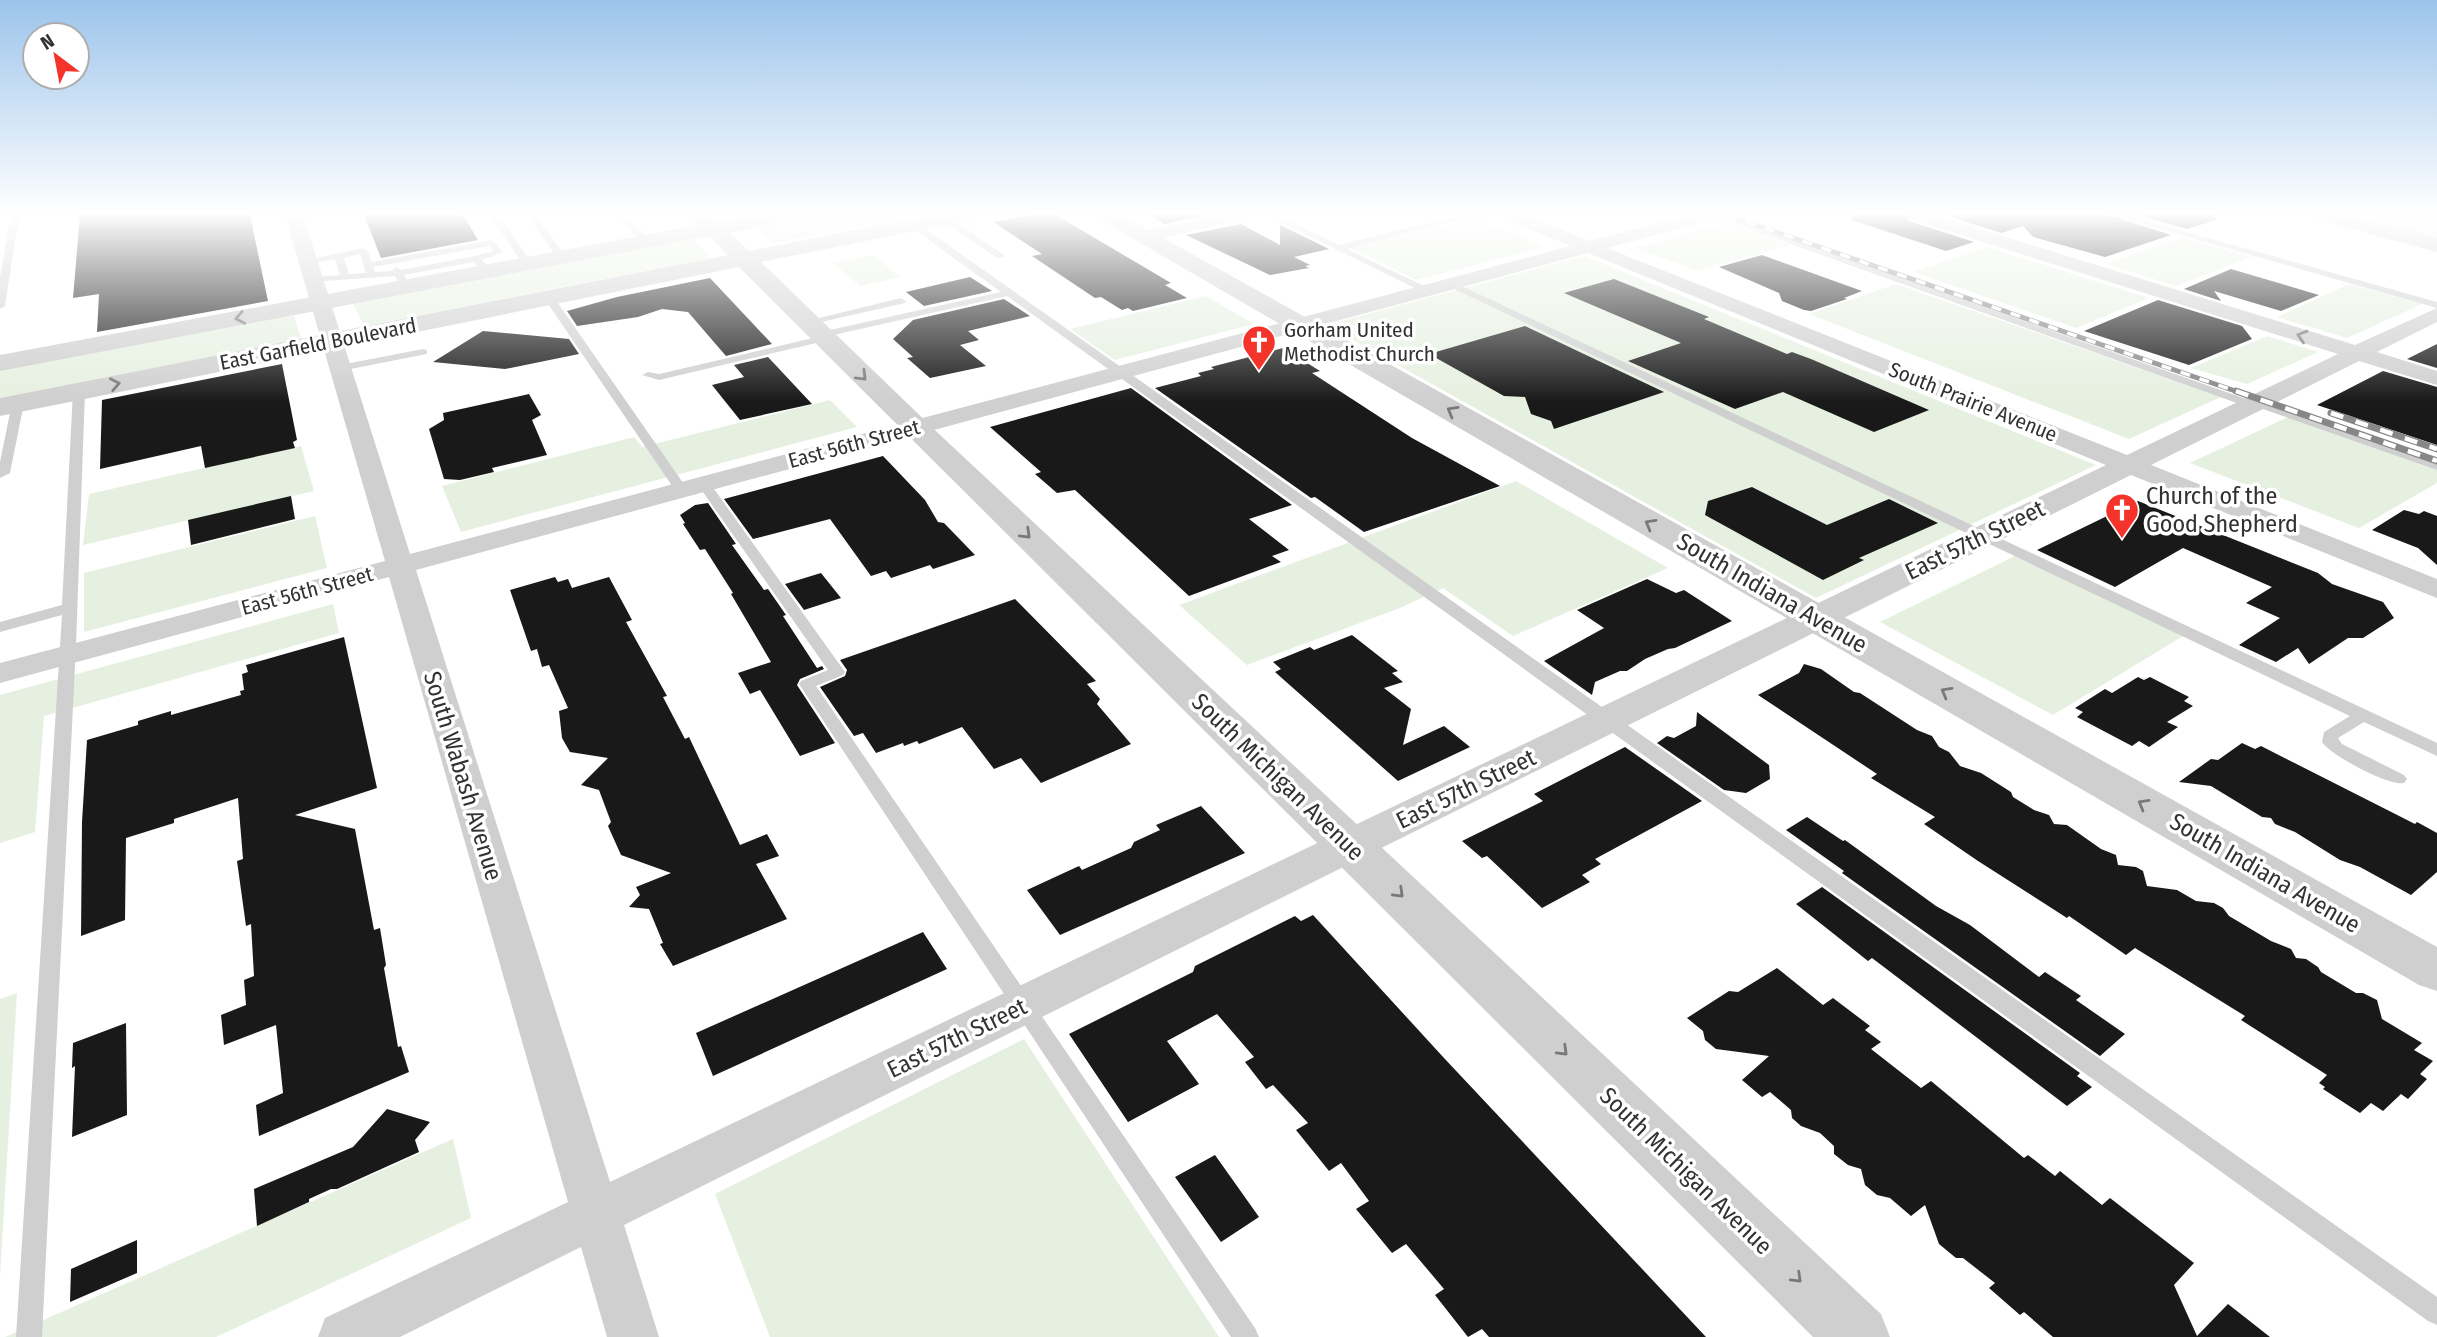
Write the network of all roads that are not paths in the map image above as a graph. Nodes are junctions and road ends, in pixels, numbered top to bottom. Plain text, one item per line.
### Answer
1 (5, 277) edge
2 (316, 277) edge
3 (325, 277) edge
4 (652, 277) edge
5 (763, 277) edge
6 (987, 277) edge
7 (1215, 277) edge
8 (1399, 277) edge
9 (1476, 277) edge
10 (1664, 277) edge
11 (1891, 277) edge
12 (2115, 277) edge
13 (2338, 277) edge
14 (1451, 284) junction
15 (1427, 291) junction
16 (1009, 293) junction
17 (549, 298) junction
18 (901, 301) dead end
19 (2437, 305) edge
20 (0, 306) edge
21 (2437, 314) edge
22 (1300, 325) junction
23 (818, 332) junction
24 (424, 352) dead end
25 (2357, 353) junction
26 (337, 354) junction
27 (0, 363) edge
28 (1121, 373) junction
29 (648, 375) dead end
30 (2437, 378) edge
31 (79, 391) junction
32 (2255, 404) junction
33 (9, 405) edge
34 (915, 428) junction
35 (2129, 465) junction
36 (2437, 466) edge
37 (0, 474) edge
38 (693, 488) junction
39 (1984, 536) junction
40 (399, 566) junction
41 (2437, 589) edge
42 (69, 608) junction
43 (1816, 618) junction
44 (0, 626) edge
45 (67, 655) junction
46 (0, 673) edge
47 (2362, 715) junction
48 (1607, 720) junction
49 (2437, 750) edge
50 (2398, 779) dead end
51 (1350, 846) junction
52 (2437, 971) edge
53 (1023, 1005) junction
54 (596, 1214) junction
55 (2437, 1312) edge
56 (29, 1337) edge
57 (344, 1337) edge
58 (633, 1337) edge
59 (1246, 1337) edge
60 (1858, 1337) edge

1 - 20 lane
2 -> 27 street, East Garfield Boulevard
3 - 26 street, South Wabash Avenue
4 - 17 street, East Garfield Boulevard
5 - 23 street, South Michigan Avenue
6 - 16 lane
7 - 22 street, South Indiana Avenue
8 - 15 lane
9 - 14 street, East 56th Street
10 - 35 street, South Prairie Avenue
11 - 32 lane
25 -> 12 street
13 - 19 lane
14 - 15 street, East 56th Street
14 - 39 lane
15 - 22 street, East 56th Street
16 - 23 lane
16 - 28 lane
17 - 26 street, East Garfield Boulevard
17 - 38 lane
18 - 23 lane
21 - 25 street, East 57th Street
22 - 28 street, East 56th Street
43 -> 22 street, South Indiana Avenue
23 - 29 lane
23 -> 34 street, South Michigan Avenue
24 - 26 lane
25 - 30 street
25 - 32 street, East 57th Street
31 -> 26 street, East Garfield Boulevard
26 - 40 street, South Wabash Avenue
28 - 34 street, East 56th Street
28 - 48 lane
31 - 33 street, East Garfield Boulevard
31 - 42 lane
32 - 35 street, East 57th Street
32 - 36 lane
33 - 37 lane
34 - 38 street, East 56th Street
34 -> 51 street, South Michigan Avenue
35 - 39 street, East 57th Street
35 - 41 street, South Prairie Avenue
38 - 40 street, East 56th Street
38 - 53 lane
39 - 43 street, East 57th Street
39 - 47 lane
40 - 45 street, East 56th Street
40 - 54 street, South Wabash Avenue
42 - 44 lane
42 - 45 lane
43 - 48 street, East 57th Street
52 -> 43 street, South Indiana Avenue
45 - 46 street, East 56th Street
45 - 56 lane
47 - 49 lane
47 - 50 lane
48 - 51 street, East 57th Street
48 - 55 lane
51 - 53 street, East 57th Street
51 -> 60 street, South Michigan Avenue
53 - 54 street, East 57th Street
53 - 59 lane
54 - 57 street, East 57th Street
54 - 58 street, South Wabash Avenue

